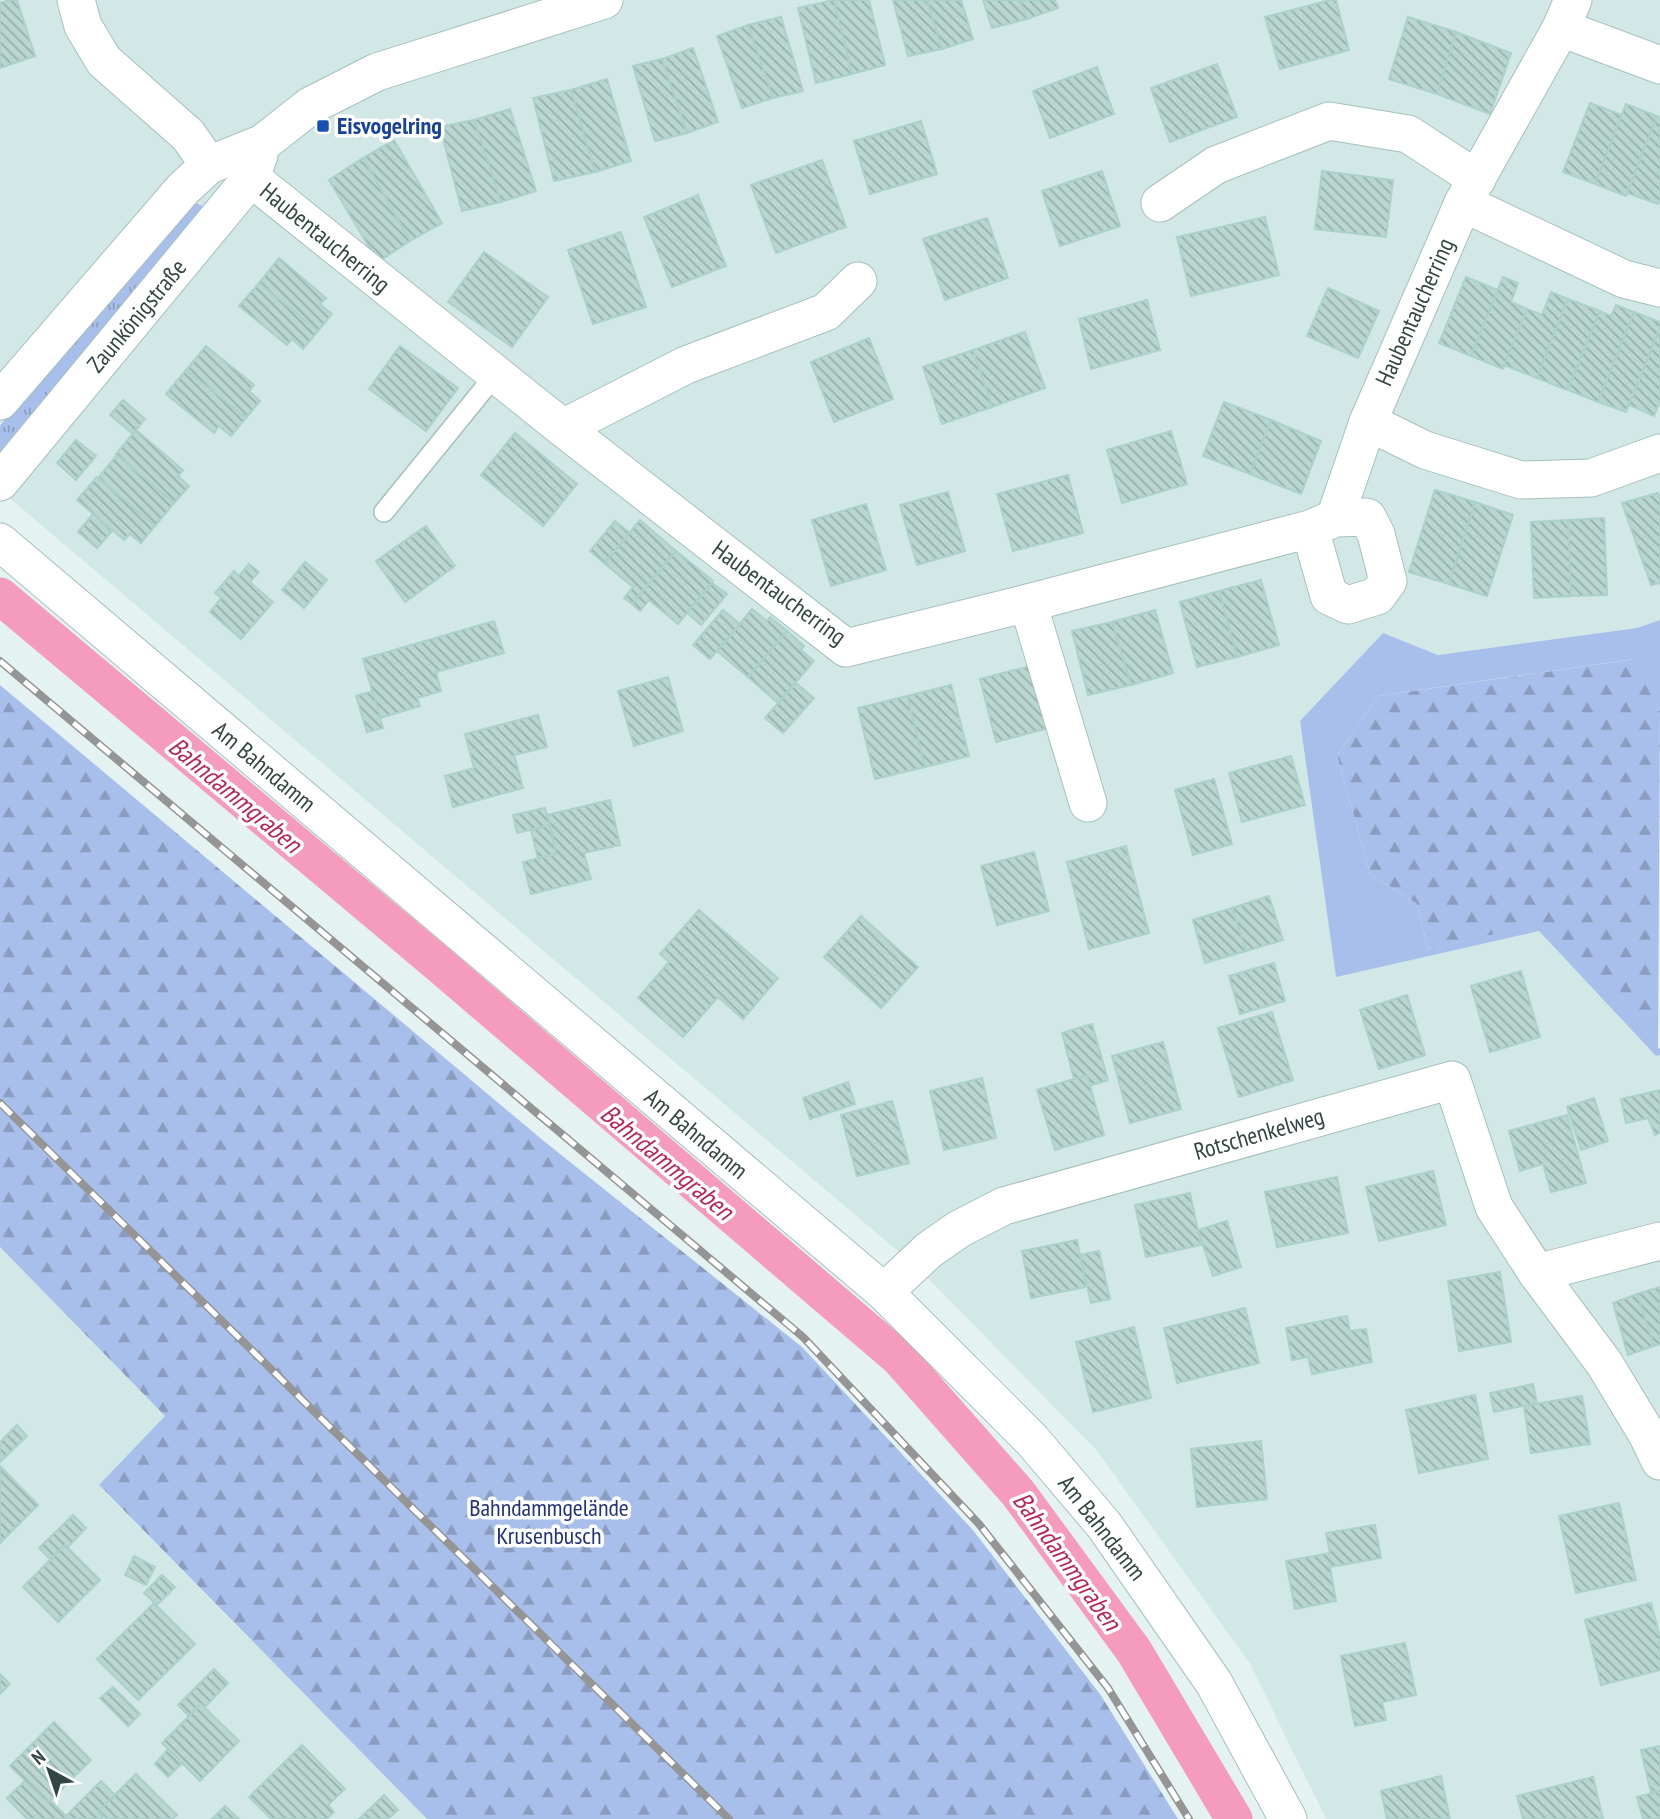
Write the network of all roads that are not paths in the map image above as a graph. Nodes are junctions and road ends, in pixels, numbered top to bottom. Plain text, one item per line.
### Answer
1 (76, 0) edge
2 (604, 0) edge
3 (1567, 14) edge
4 (1660, 65) edge
5 (263, 143) junction
6 (209, 165) junction
7 (251, 178) junction
8 (1470, 191) junction
9 (1160, 203) dead end
10 (858, 281) dead end
11 (1660, 288) edge
12 (496, 374) junction
13 (0, 401) edge
14 (1367, 422) junction
15 (564, 428) junction
16 (1660, 453) edge
17 (0, 482) edge
18 (384, 512) dead end
19 (0, 542) edge
20 (1028, 603) junction
21 (1088, 803) dead end
22 (1660, 1241) edge
23 (1537, 1273) junction
24 (884, 1292) junction
25 (1660, 1461) edge
26 (1288, 1819) edge

1 - 6 street
2 - 5 street, Zaunkönigstraße
3 - 4 street, Haubentaucherring
3 - 8 street, Haubentaucherring
5 - 6 street, Zaunkönigstraße
5 - 7 street, Zaunkönigstraße
6 - 13 street, Zaunkönigstraße
7 - 12 street, Haubentaucherring
7 - 17 street, Zaunkönigstraße
8 - 9 street
8 - 11 street
8 - 14 street, Haubentaucherring
10 - 15 street
12 - 15 street, Haubentaucherring
12 - 18 lane
14 - 16 street
14 - 20 street, Haubentaucherring
15 - 20 street, Haubentaucherring
19 - 24 street, Am Bahndamm
20 - 21 street
22 - 23 street
23 - 24 street, Rotschenkelweg
23 - 25 street, Rotschenkelweg
24 - 26 street, Am Bahndamm

